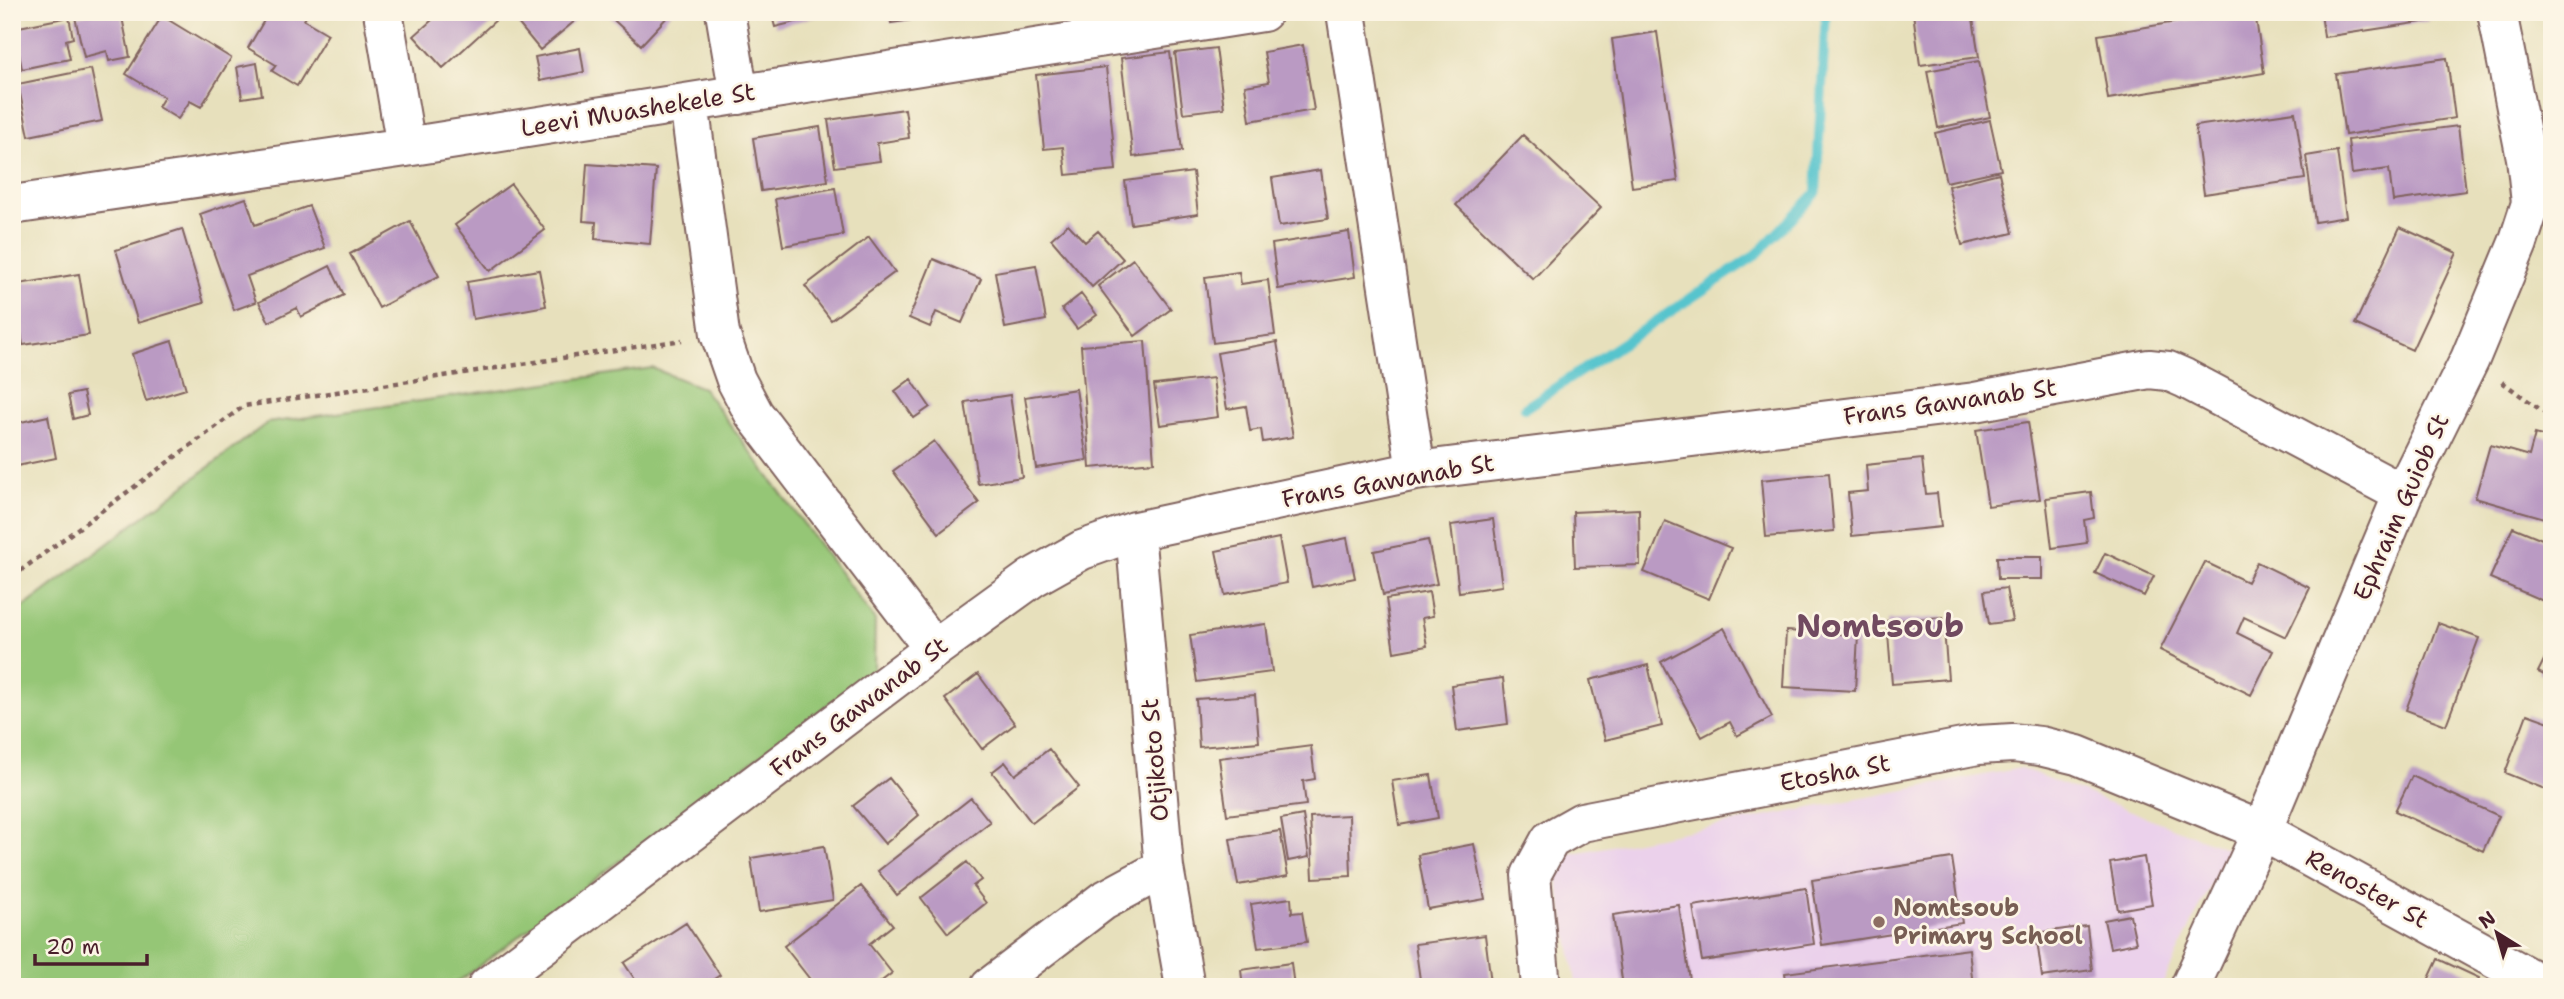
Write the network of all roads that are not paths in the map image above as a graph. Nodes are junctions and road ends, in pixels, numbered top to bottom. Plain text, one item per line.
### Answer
1 (383, 12) edge
2 (725, 12) edge
3 (1263, 12) edge
4 (1346, 12) edge
5 (2497, 12) edge
6 (739, 95) junction
7 (689, 103) junction
8 (406, 147) junction
9 (12, 205) edge
10 (1416, 471) junction
11 (2403, 494) junction
12 (1135, 531) junction
13 (934, 649) junction
14 (2262, 831) junction
15 (1164, 868) junction
16 (487, 987) edge
17 (990, 987) edge
18 (1185, 987) edge
19 (1541, 987) edge
20 (2190, 987) edge
21 (2546, 987) edge

1 - 8 street
2 - 6 street
3 - 6 street, Leevi Muashekele St
4 - 10 street
5 - 11 street, Ephraim Guiob St
6 - 7 street, Leevi Muashekele St
7 - 8 street, Leevi Muashekele St
7 - 13 street
8 - 9 street, Leevi Muashekele St
10 - 11 street, Frans Gawanab St
10 - 12 street, Frans Gawanab St
11 - 14 street, Ephraim Guiob St
12 - 13 street, Frans Gawanab St
12 - 15 street, Otjikoto St
13 - 16 street, Frans Gawanab St
14 - 19 street, Etosha St
14 - 20 street, Ephraim Guiob St
14 - 21 street, Renoster St
15 - 17 street
15 - 18 street, Otjikoto St

